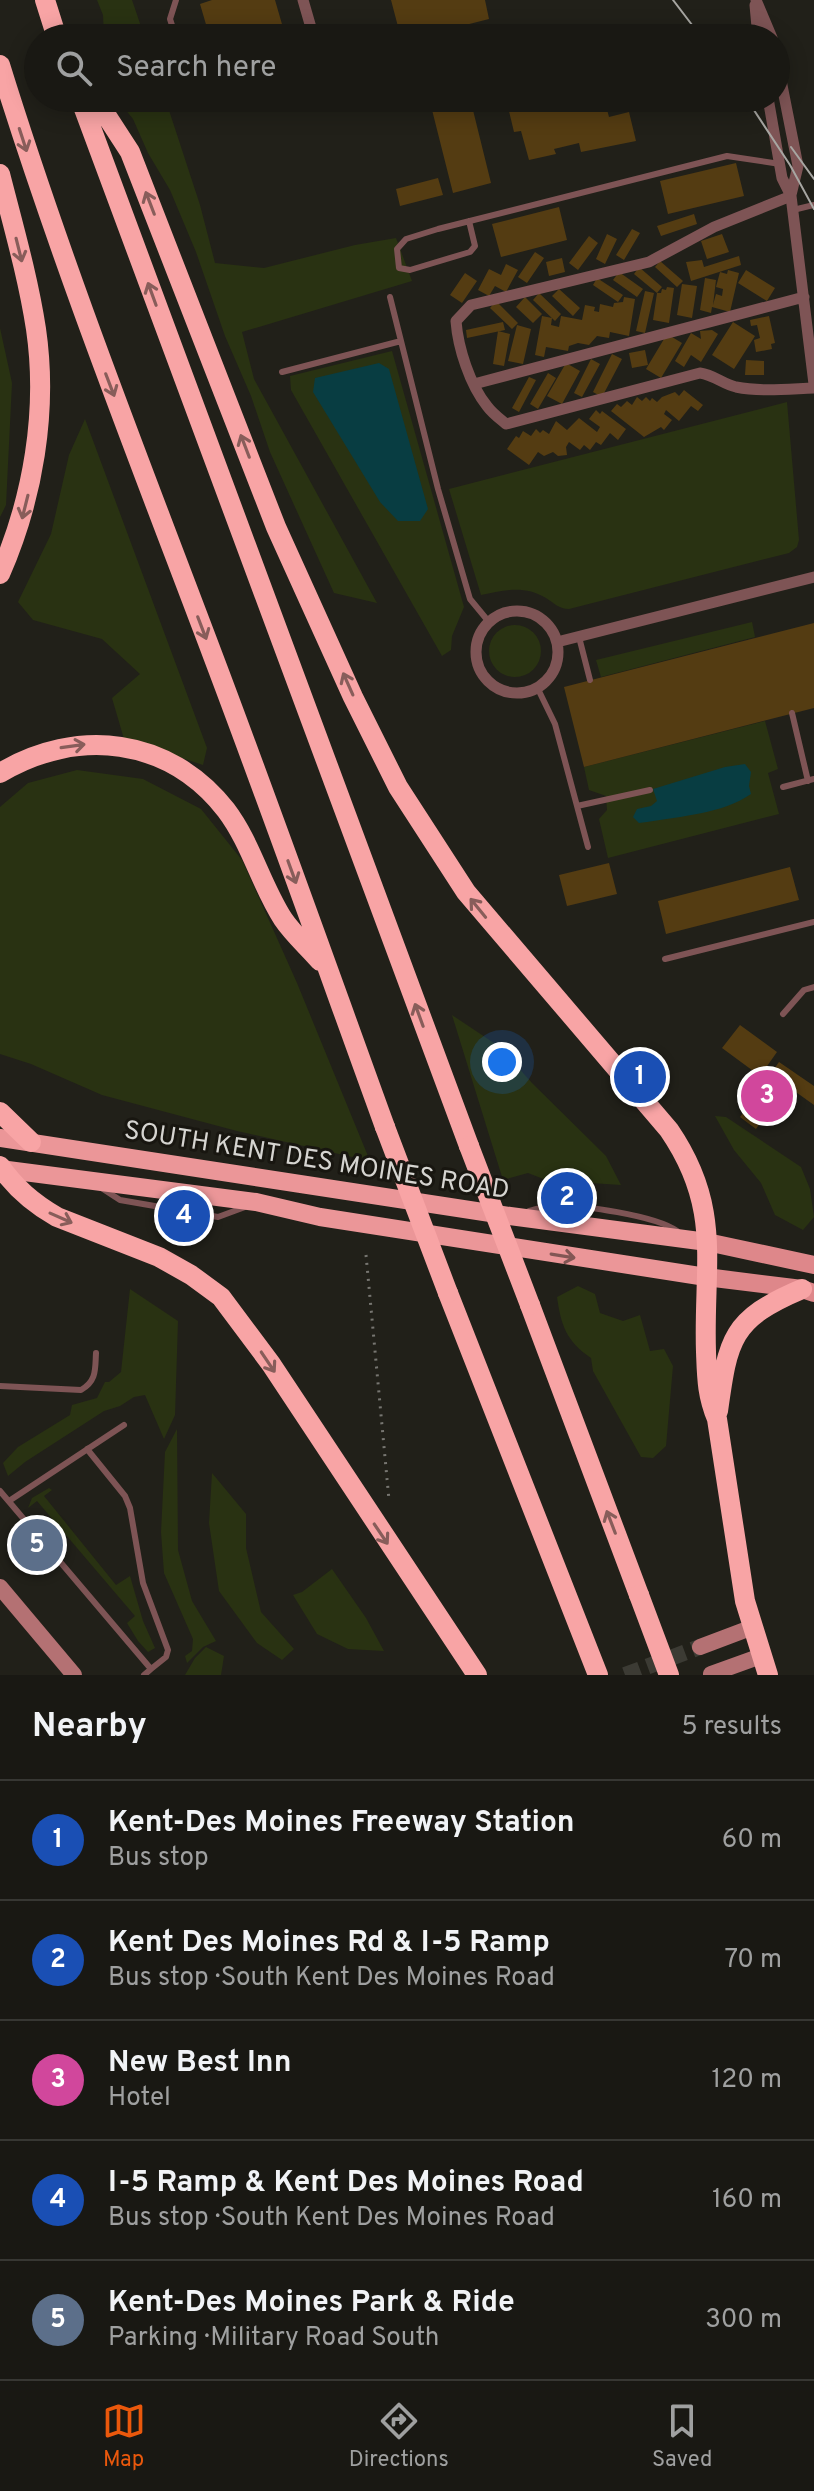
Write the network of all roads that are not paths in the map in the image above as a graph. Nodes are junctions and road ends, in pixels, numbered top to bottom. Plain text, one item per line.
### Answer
1 (45, 0) edge
2 (176, 0) edge
3 (303, 0) edge
4 (755, 0) edge
5 (53, 24) edge
6 (172, 24) edge
7 (310, 24) edge
8 (757, 24) edge
9 (766, 24) edge
10 (0, 65) edge
11 (85, 112) edge
12 (104, 112) edge
13 (771, 112) edge
14 (787, 112) edge
15 (780, 164) junction
16 (0, 174) edge
17 (791, 196) junction
18 (814, 205) edge
19 (793, 210) junction
20 (469, 221) junction
21 (390, 297) dead end
22 (804, 297) junction
23 (401, 341) junction
24 (282, 372) dead end
25 (474, 384) junction
26 (814, 386) edge
27 (0, 574) edge
28 (814, 577) edge
29 (489, 622) junction
30 (579, 636) junction
31 (557, 642) junction
32 (590, 680) dead end
33 (537, 687) junction
34 (792, 713) dead end
35 (0, 773) edge
36 (811, 780) edge
37 (783, 787) dead end
38 (650, 790) dead end
39 (577, 806) junction
40 (588, 847) dead end
41 (814, 922) edge
42 (665, 959) dead end
43 (327, 970) junction
44 (814, 987) edge
45 (783, 1014) dead end
46 (0, 1112) edge
47 (0, 1138) edge
48 (31, 1142) junction
49 (0, 1168) edge
50 (707, 1242) junction
51 (814, 1265) edge
52 (706, 1277) junction
53 (808, 1291) edge
54 (96, 1353) dead end
55 (0, 1386) edge
56 (717, 1419) junction
57 (124, 1425) dead end
58 (87, 1449) junction
59 (0, 1491) edge
60 (9, 1501) junction
61 (0, 1587) edge
62 (753, 1627) junction
63 (700, 1647) tunnel mouth
64 (764, 1666) edge
65 (151, 1669) junction
66 (472, 1671) edge
67 (711, 1674) edge
68 (74, 1675) edge
69 (144, 1675) edge
70 (598, 1675) edge
71 (669, 1675) edge

1 - 5 highway
2 - 6 lane
3 - 7 street
4 - 8 street
4 - 9 street
10 -> 43 highway
71 -> 11 highway, bridge
50 -> 12 highway
13 - 15 street
14 - 17 street
15 - 17 street
15 - 20 lane
16 -> 27 highway
17 - 19 street
17 - 25 street
18 - 19 lane
19 - 22 street
20 - 20 lane
21 - 23 lane
22 - 25 street
22 - 26 street
23 - 24 lane
23 - 29 lane
25 - 26 street
28 - 30 street
29 - 31 street
29 - 33 street
30 - 31 street
30 - 32 lane
31 - 33 street
33 - 39 lane
34 - 36 lane
35 -> 43 highway
36 - 37 lane
38 - 39 lane
39 - 40 lane
41 - 42 lane
43 - 70 highway, bridge
44 - 45 lane
46 - 48 highway
47 - 48 highway, SOUTH KENT DES MOINES ROAD
48 - 50 highway, SOUTH KENT DES MOINES ROAD
49 -> 52 highway, SOUTH KENT DES MOINES ROAD
49 -> 66 highway
50 - 51 main road, SOUTH KENT DES MOINES ROAD
50 - 52 highway
52 - 53 main road, SOUTH KENT DES MOINES ROAD
52 - 56 highway
53 - 56 highway
54 - 55 lane
56 - 62 highway
57 - 58 lane
58 - 60 lane
58 - 65 lane
59 - 60 lane
60 - 65 lane
61 - 68 main road
62 - 63 main road
62 - 64 highway
64 - 67 main road
65 - 69 lane

